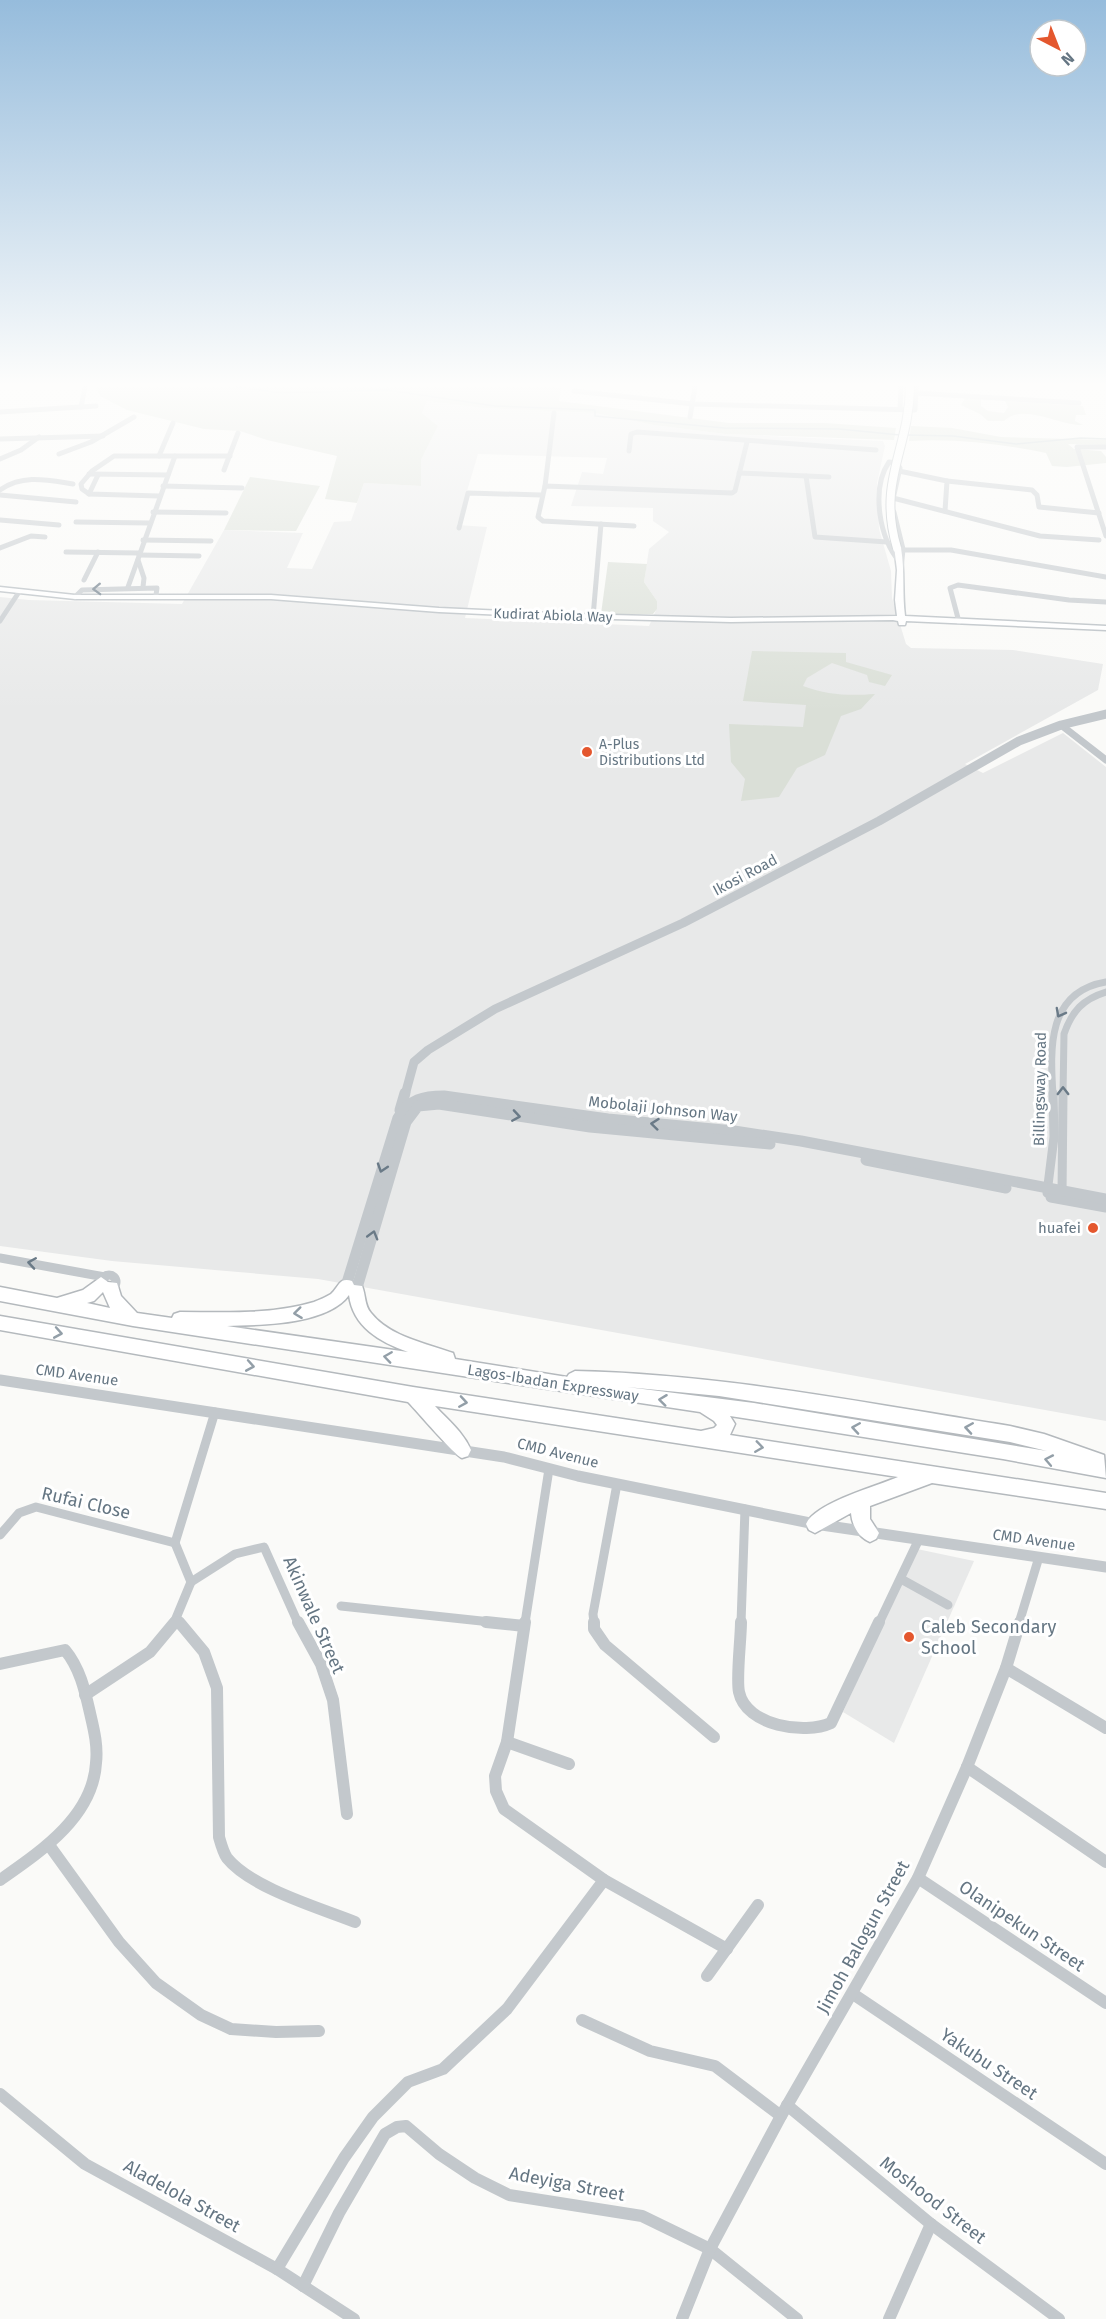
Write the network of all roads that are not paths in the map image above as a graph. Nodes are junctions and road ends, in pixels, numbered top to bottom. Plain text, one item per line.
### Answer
1 (2, 495) edge
2 (132, 495) edge
3 (467, 495) edge
4 (542, 495) edge
5 (809, 495) edge
6 (880, 495) edge
7 (889, 495) edge
8 (946, 495) edge
9 (1036, 495) edge
10 (1093, 495) edge
11 (159, 496) joint
12 (894, 498) joint
13 (76, 502) dead end
14 (945, 511) junction
15 (153, 512) junction
16 (226, 513) dead end
17 (1099, 513) junction
18 (0, 520) edge
19 (76, 522) dead end
20 (149, 523) junction
21 (601, 524) junction
22 (59, 525) dead end
23 (634, 526) dead end
24 (459, 528) dead end
25 (1106, 536) edge
26 (45, 537) dead end
27 (143, 540) junction
28 (1099, 540) dead end
29 (211, 541) dead end
30 (887, 542) junction
31 (0, 548) edge
32 (900, 549) junction
33 (66, 552) dead end
34 (98, 552) junction
35 (139, 556) junction
36 (199, 556) dead end
37 (901, 566) junction
38 (1106, 577) edge
39 (84, 579) dead end
40 (128, 587) junction
41 (0, 589) edge
42 (0, 594) edge
43 (17, 594) junction
44 (143, 594) junction
45 (75, 597) junction
46 (1106, 602) edge
47 (593, 617) junction
48 (898, 620) junction
49 (0, 621) edge
50 (959, 622) junction
51 (1106, 630) edge
52 (1106, 714) edge
53 (1061, 725) junction
54 (1106, 760) edge
55 (1106, 982) edge
56 (1106, 992) edge
57 (411, 1077) junction
58 (425, 1096) junction
59 (406, 1108) junction
60 (1047, 1192) junction
61 (1062, 1195) junction
62 (1106, 1199) edge
63 (1106, 1207) edge
64 (0, 1258) edge
65 (106, 1283) junction
66 (351, 1289) junction
67 (0, 1294) edge
68 (56, 1304) junction
69 (133, 1319) junction
70 (0, 1323) edge
71 (481, 1370) junction
72 (0, 1380) edge
73 (550, 1382) junction
74 (413, 1395) junction
75 (706, 1406) junction
76 (215, 1412) junction
77 (688, 1436) junction
78 (462, 1450) junction
79 (1106, 1464) edge
80 (549, 1469) junction
81 (1106, 1470) edge
82 (946, 1475) junction
83 (617, 1484) junction
84 (862, 1501) junction
85 (1106, 1501) edge
86 (746, 1509) junction
87 (815, 1524) junction
88 (870, 1533) junction
89 (0, 1535) edge
90 (919, 1539) junction
91 (175, 1543) junction
92 (1039, 1557) junction
93 (1106, 1567) edge
94 (901, 1579) junction
95 (191, 1582) junction
96 (948, 1605) dead end
97 (341, 1606) dead end
98 (177, 1620) junction
99 (524, 1626) junction
100 (0, 1664) edge
101 (1006, 1668) junction
102 (86, 1695) junction
103 (1106, 1728) edge
104 (714, 1737) dead end
105 (507, 1742) junction
106 (569, 1764) dead end
107 (967, 1767) junction
108 (347, 1814) dead end
109 (50, 1845) junction
110 (1106, 1862) edge
111 (918, 1878) junction
112 (0, 1880) edge
113 (604, 1880) junction
114 (758, 1905) dead end
115 (355, 1922) dead end
116 (727, 1949) junction
117 (707, 1976) dead end
118 (853, 1994) junction
119 (1106, 2003) edge
120 (582, 2020) dead end
121 (319, 2031) dead end
122 (0, 2094) edge
123 (784, 2111) junction
124 (1106, 2164) edge
125 (931, 2224) junction
126 (710, 2249) junction
127 (277, 2269) junction
128 (303, 2286) junction
129 (354, 2319) edge
130 (682, 2319) edge
131 (797, 2319) edge
132 (889, 2319) edge
133 (1059, 2319) edge

1 - 13 street
2 - 11 street
3 - 24 street
4 - 21 street
5 - 30 street
6 - 30 street
7 - 32 main road, bridge
8 - 14 street
9 - 17 street
10 - 17 street
11 - 15 street
12 - 14 street
12 - 32 street
14 - 28 street
15 - 16 street
15 - 20 street
17 - 25 street
18 - 22 street
19 - 20 street
20 - 27 street
21 - 23 street
21 - 47 street
26 - 31 street
27 - 29 street
27 - 35 street
30 - 37 street
32 - 37 main road
32 - 38 street
33 - 34 street
34 - 35 street
34 - 39 street
35 - 36 street
35 - 40 street
35 - 44 street
37 - 48 main road
40 - 44 street
40 -> 45 street
41 - 43 main road, Kudirat Abiola Way
42 - 43 main road, Kudirat Abiola Way
43 - 44 main road, Kudirat Abiola Way
43 - 45 main road, Kudirat Abiola Way
43 - 49 street
44 - 45 main road, Kudirat Abiola Way
44 - 47 main road, Kudirat Abiola Way
44 - 48 main road, Kudirat Abiola Way
46 - 50 street
47 - 48 main road, Kudirat Abiola Way
48 - 50 main road, Kudirat Abiola Way
48 - 51 main road, Kudirat Abiola Way
50 - 51 main road, Kudirat Abiola Way
52 - 53 street, Ikosi Road
53 - 54 street
53 - 57 street, Ikosi Road
55 -> 60 street, Billingsway Road
61 -> 56 street, Billingsway Road
57 - 58 street
57 - 59 street, Ikosi Road
58 - 59 street, Mobolaji Johnson Way
58 -> 60 street, Mobolaji Johnson Way
60 -> 58 street, Mobolaji Johnson Way
66 -> 59 street
59 -> 66 street
60 - 61 street, Mobolaji Johnson Way
61 - 62 street, Mobolaji Johnson Way
61 - 63 street, Mobolaji Johnson Way
65 -> 64 street
65 - 68 highway
65 - 69 highway
66 -> 69 highway
66 - 71 highway
67 - 68 highway, Lagos-Ibadan Expressway
68 - 69 highway, Lagos-Ibadan Expressway
71 -> 69 highway, Lagos-Ibadan Expressway
70 -> 74 highway
71 - 73 highway, Lagos-Ibadan Expressway
72 - 76 street, CMD Avenue
75 -> 73 highway, Lagos-Ibadan Expressway
79 -> 73 highway
74 -> 77 highway
74 - 78 highway
75 - 77 highway
81 -> 75 highway, Lagos-Ibadan Expressway
76 - 78 street, CMD Avenue
76 - 91 street
77 -> 82 highway
78 - 80 street, CMD Avenue
80 - 83 street, CMD Avenue
80 - 99 street
82 - 84 highway
82 - 85 highway
83 - 86 street, CMD Avenue
83 - 104 street
84 - 87 highway
84 - 88 highway
86 - 87 street, CMD Avenue
86 - 94 street
87 - 88 street, CMD Avenue
88 - 90 street, CMD Avenue
89 - 91 street, Rufai Close
90 - 92 street, CMD Avenue
90 - 94 street
91 - 95 street
92 - 93 street, CMD Avenue
92 - 101 street, Jimoh Balogun Street
94 - 96 street
95 - 98 street
95 - 108 street, Akinwale Street
97 - 99 street
98 - 102 street
98 - 115 street
99 - 105 street
100 - 102 street
101 - 103 street
101 - 107 street, Jimoh Balogun Street
102 - 109 street
105 - 106 street
105 - 113 street
107 - 110 street
107 - 111 street, Jimoh Balogun Street
109 - 112 street
109 - 121 street
111 - 118 street, Jimoh Balogun Street
111 - 119 street, Olanipekun Street
113 - 116 street
113 - 127 street
114 - 116 street
116 - 117 street
118 - 123 street, Jimoh Balogun Street
118 - 124 street, Yakubu Street
120 - 123 street, Moshood Street
122 - 127 street, Aladelola Street
123 - 125 street, Moshood Street
123 - 126 street, Jimoh Balogun Street
125 - 132 street
125 - 133 street, Moshood Street
126 - 128 street, Adeyiga Street
126 - 130 street, Jimoh Balogun Street
126 - 131 street, Adeyiga Street
127 - 128 street, Aladelola Street
128 - 129 street, Aladelola Street

